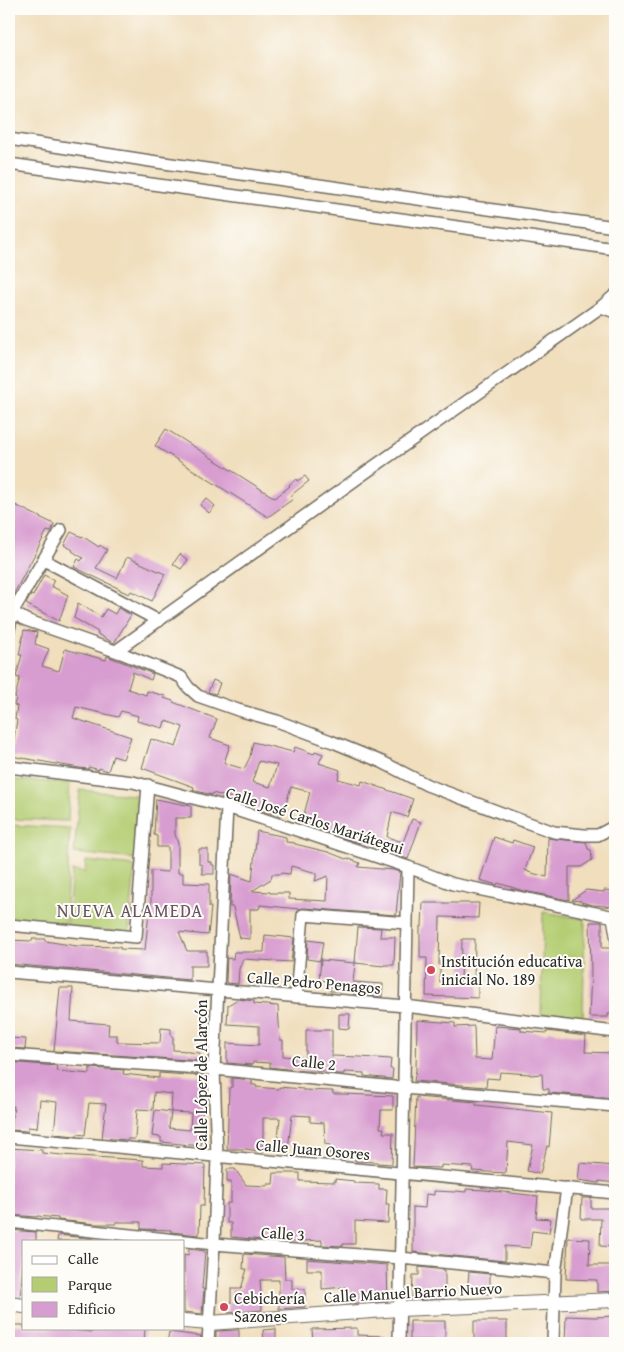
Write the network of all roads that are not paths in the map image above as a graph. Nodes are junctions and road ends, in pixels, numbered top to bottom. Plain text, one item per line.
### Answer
1 (9, 139) edge
2 (9, 164) edge
3 (615, 227) edge
4 (615, 249) edge
5 (615, 295) edge
6 (600, 307) junction
7 (615, 312) edge
8 (61, 530) dead end
9 (44, 560) junction
10 (11, 610) edge
11 (159, 621) junction
12 (9, 629) edge
13 (116, 651) junction
14 (9, 767) edge
15 (148, 785) junction
16 (227, 807) junction
17 (615, 826) edge
18 (408, 867) junction
19 (612, 915) edge
20 (407, 923) junction
21 (9, 925) edge
22 (615, 946) edge
23 (9, 972) edge
24 (218, 990) junction
25 (296, 997) junction
26 (405, 1006) junction
27 (615, 1032) edge
28 (9, 1055) edge
29 (214, 1069) junction
30 (404, 1088) junction
31 (615, 1106) edge
32 (9, 1138) edge
33 (217, 1157) junction
34 (402, 1174) junction
35 (567, 1188) junction
36 (615, 1193) edge
37 (9, 1222) edge
38 (177, 1240) edge
39 (185, 1241) edge
40 (214, 1244) junction
41 (400, 1258) junction
42 (556, 1273) junction
43 (615, 1300) edge
44 (554, 1302) junction
45 (9, 1304) edge
46 (22, 1306) edge
47 (400, 1309) junction
48 (185, 1321) edge
49 (210, 1323) junction
50 (208, 1343) edge
51 (399, 1343) edge
52 (553, 1343) edge

1 - 3 street
2 - 4 street
5 - 6 street
6 - 7 street
6 - 11 street
8 - 9 street
9 - 10 street
9 - 11 street
10 - 12 street
10 - 13 street
11 - 13 street
13 - 17 street
14 - 15 street, Calle José Carlos Mariátegui
15 - 16 street, Calle José Carlos Mariátegui
15 - 21 street
16 - 18 street, Calle José Carlos Mariátegui
16 - 24 street, Calle López de Alarcón
18 - 19 street, Calle José Carlos Mariátegui
18 - 20 street
19 - 22 lane
20 - 25 street
20 - 26 street
23 - 24 street, Calle Pedro Penagos
24 - 25 street, Calle Pedro Penagos
24 - 29 street, Calle López de Alarcón
25 - 26 street, Calle Pedro Penagos
26 - 27 street, Calle Pedro Penagos
26 - 30 street
28 - 29 street, Calle 2
29 - 30 street, Calle 2
29 - 33 street, Calle López de Alarcón
30 - 31 street, Calle 2
30 - 34 street
32 - 33 street, Calle Juan Osores
33 - 34 street, Calle Juan Osores
33 - 40 street, Calle López de Alarcón
34 - 35 street, Calle Juan Osores
34 - 41 street
35 - 36 street, Calle Juan Osores
35 - 42 street
37 - 38 street, Calle 3
39 - 40 street, Calle 3
40 - 41 street, Calle 3
40 - 49 street, Calle López de Alarcón
41 - 42 street, Calle 3
41 - 47 street
42 - 44 street
43 - 44 street, Calle Manuel Barrio Nuevo
44 - 47 street, Calle Manuel Barrio Nuevo
44 - 52 street
45 - 46 street
47 - 49 street, Calle Manuel Barrio Nuevo
47 - 51 street
48 - 49 street, Calle Manuel Barrio Nuevo
49 - 50 street, Calle López de Alarcón

